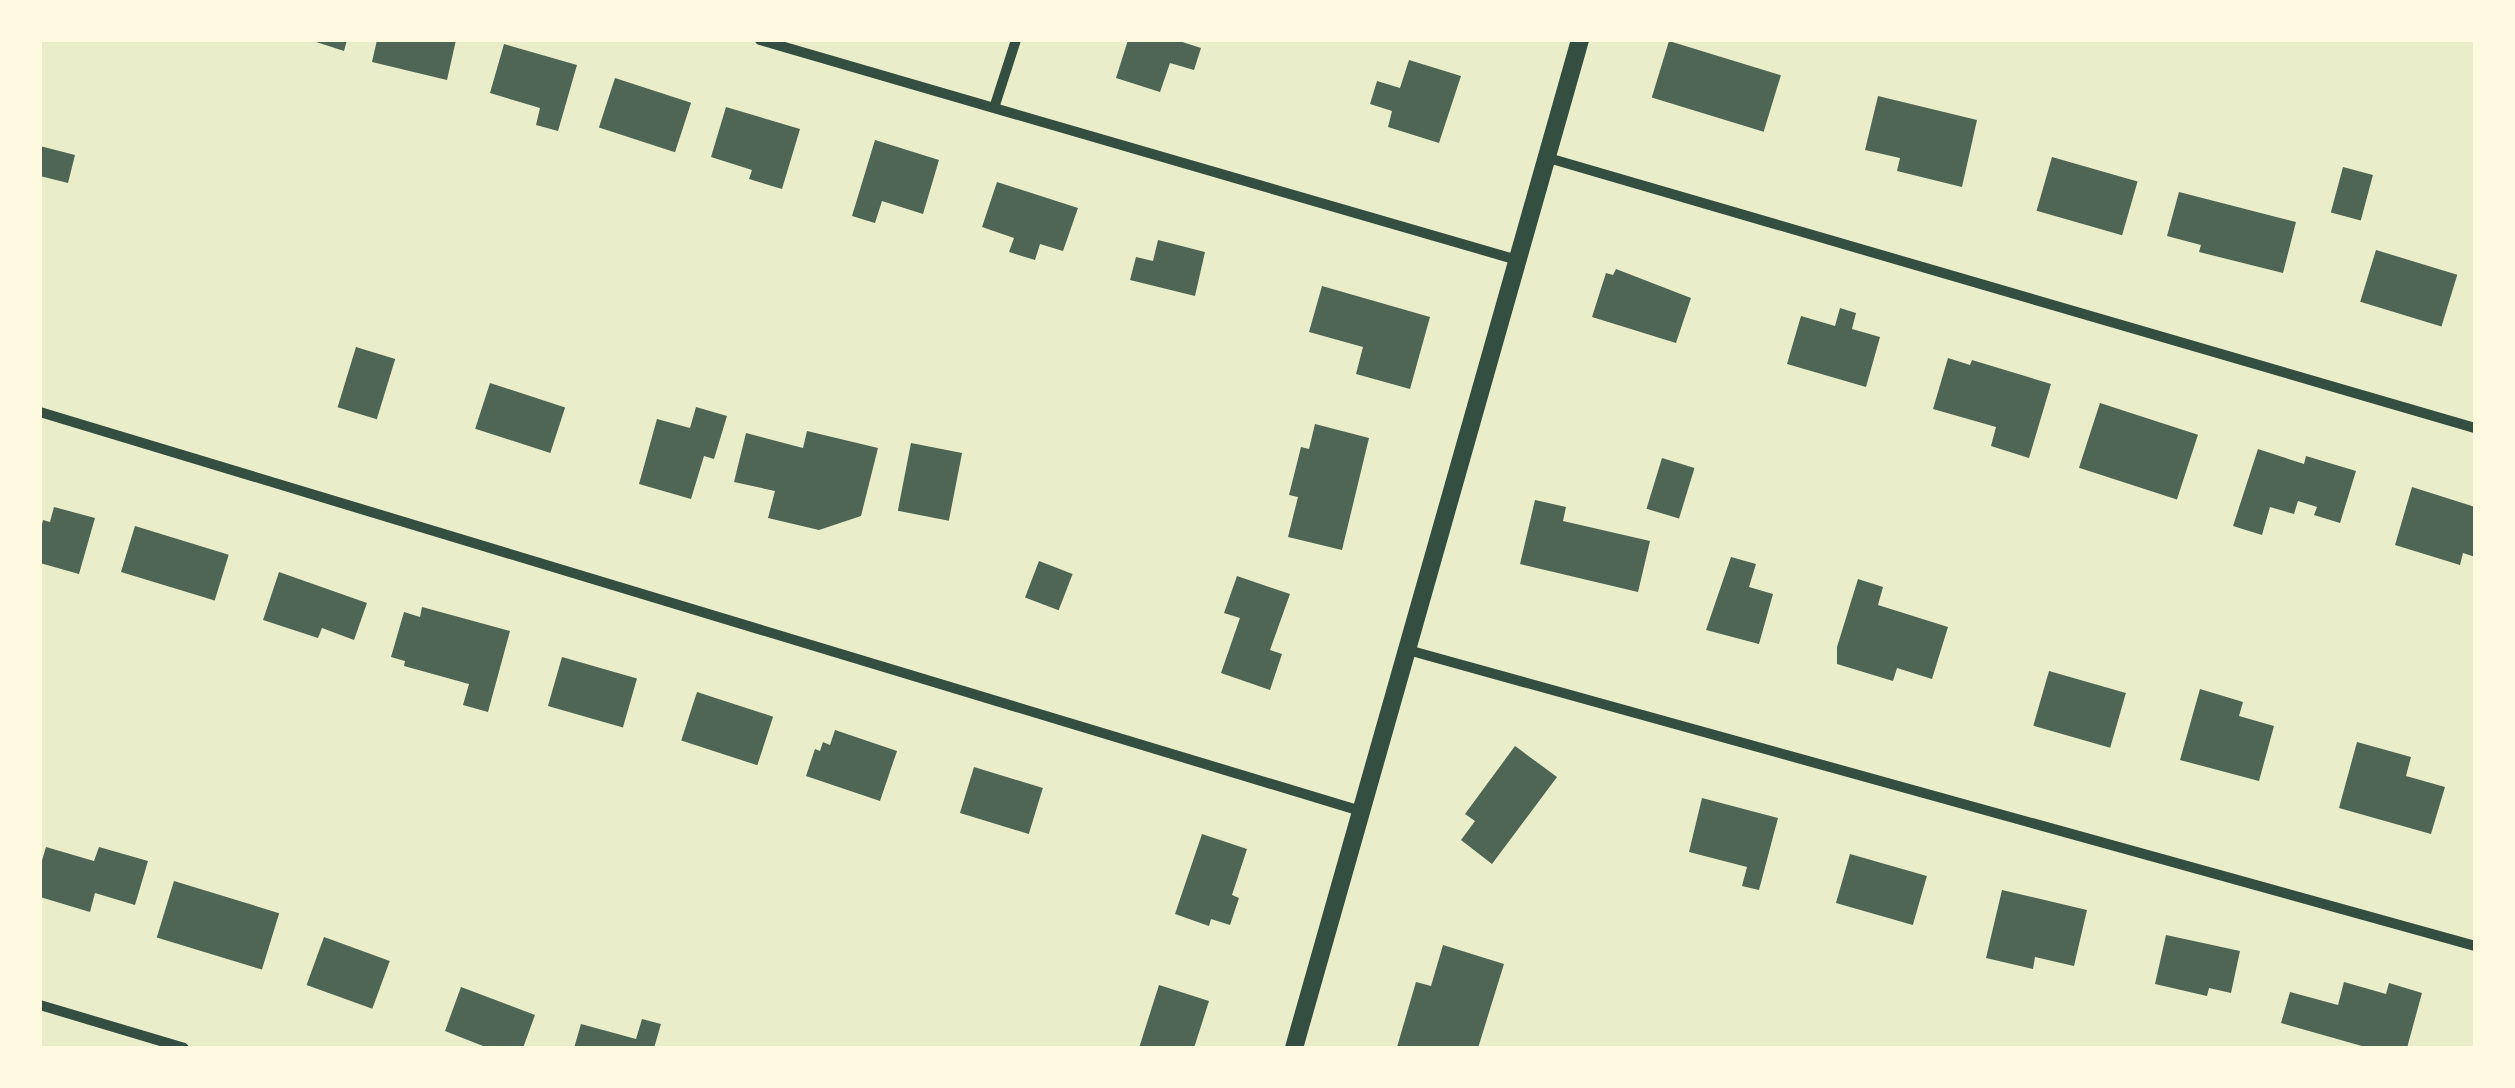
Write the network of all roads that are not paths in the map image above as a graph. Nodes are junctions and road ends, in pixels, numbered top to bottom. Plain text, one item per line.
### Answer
1 (760, 40) edge
2 (1016, 40) edge
3 (1580, 40) edge
4 (995, 105) junction
5 (1545, 157) junction
6 (1517, 260) junction
7 (40, 412) edge
8 (2475, 428) edge
9 (1408, 650) junction
10 (1361, 811) junction
11 (2475, 946) edge
12 (40, 1005) edge
13 (184, 1048) edge
14 (1294, 1048) edge

1 - 4 street
2 - 4 street
3 - 5 street
4 - 6 street
5 - 6 street
5 - 8 street
6 - 9 street
7 - 10 street
9 - 10 street
9 - 11 street
10 - 14 street
12 - 13 street

